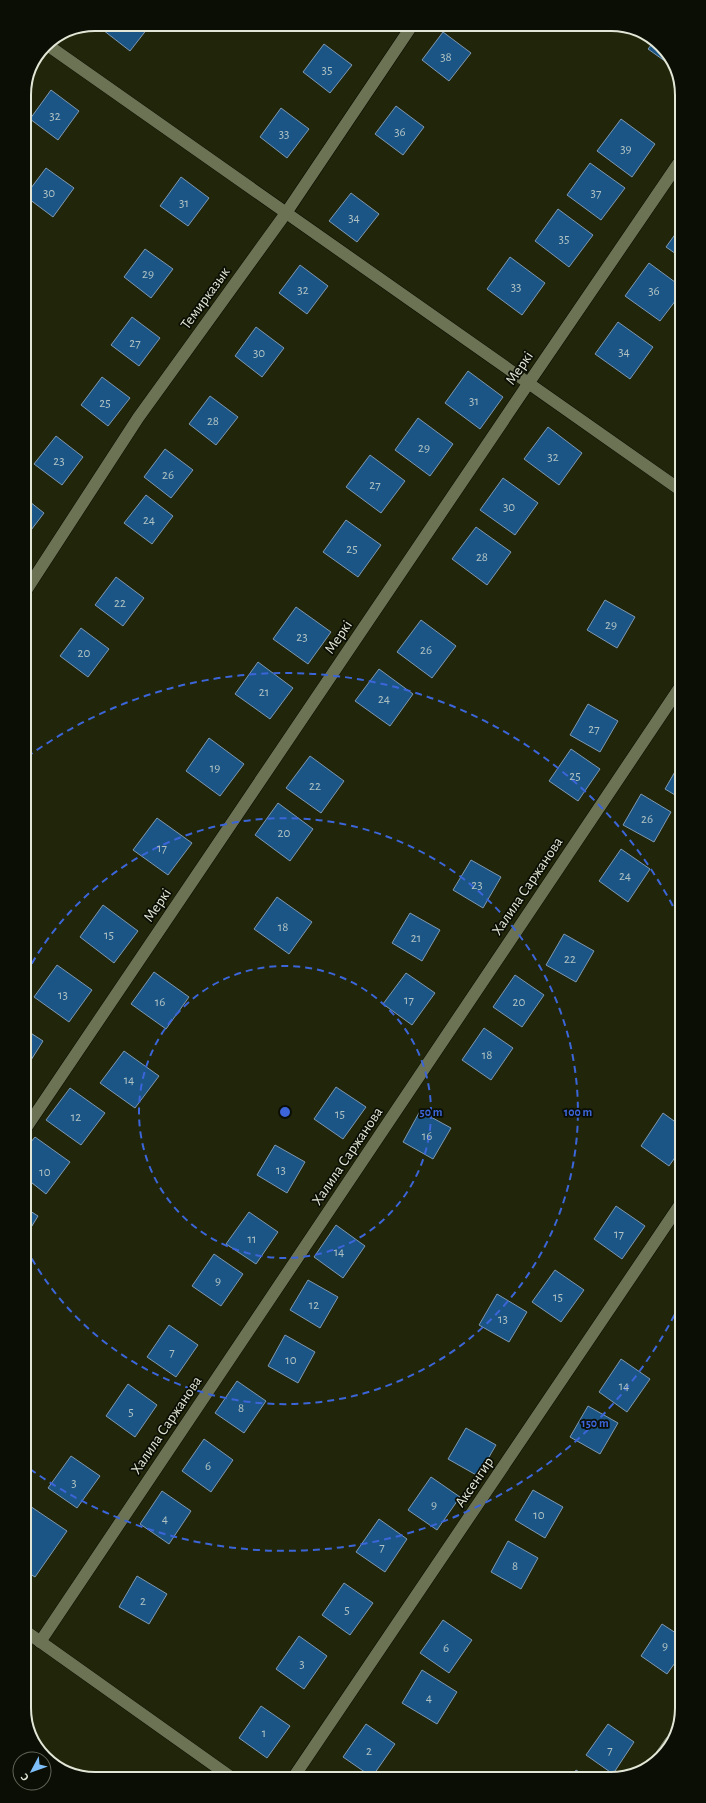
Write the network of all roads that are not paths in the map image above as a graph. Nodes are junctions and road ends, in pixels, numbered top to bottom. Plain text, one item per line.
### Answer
1 (408, 31) edge
2 (52, 48) edge
3 (675, 168) edge
4 (286, 213) junction
5 (528, 384) junction
6 (675, 486) edge
7 (31, 583) edge
8 (675, 694) edge
9 (31, 1121) edge
10 (675, 1212) edge
11 (31, 1636) edge
12 (40, 1642) junction
13 (224, 1772) edge
14 (297, 1772) edge

1 - 4 street, Темирказык
2 - 4 street
3 - 5 street, Меркі
4 - 5 street
4 - 7 street, Темирказык
5 - 6 street
5 - 9 street, Меркі
8 - 12 street, Халила Саржанова
10 - 14 street, Аксенгир
11 - 12 street
12 - 13 street

